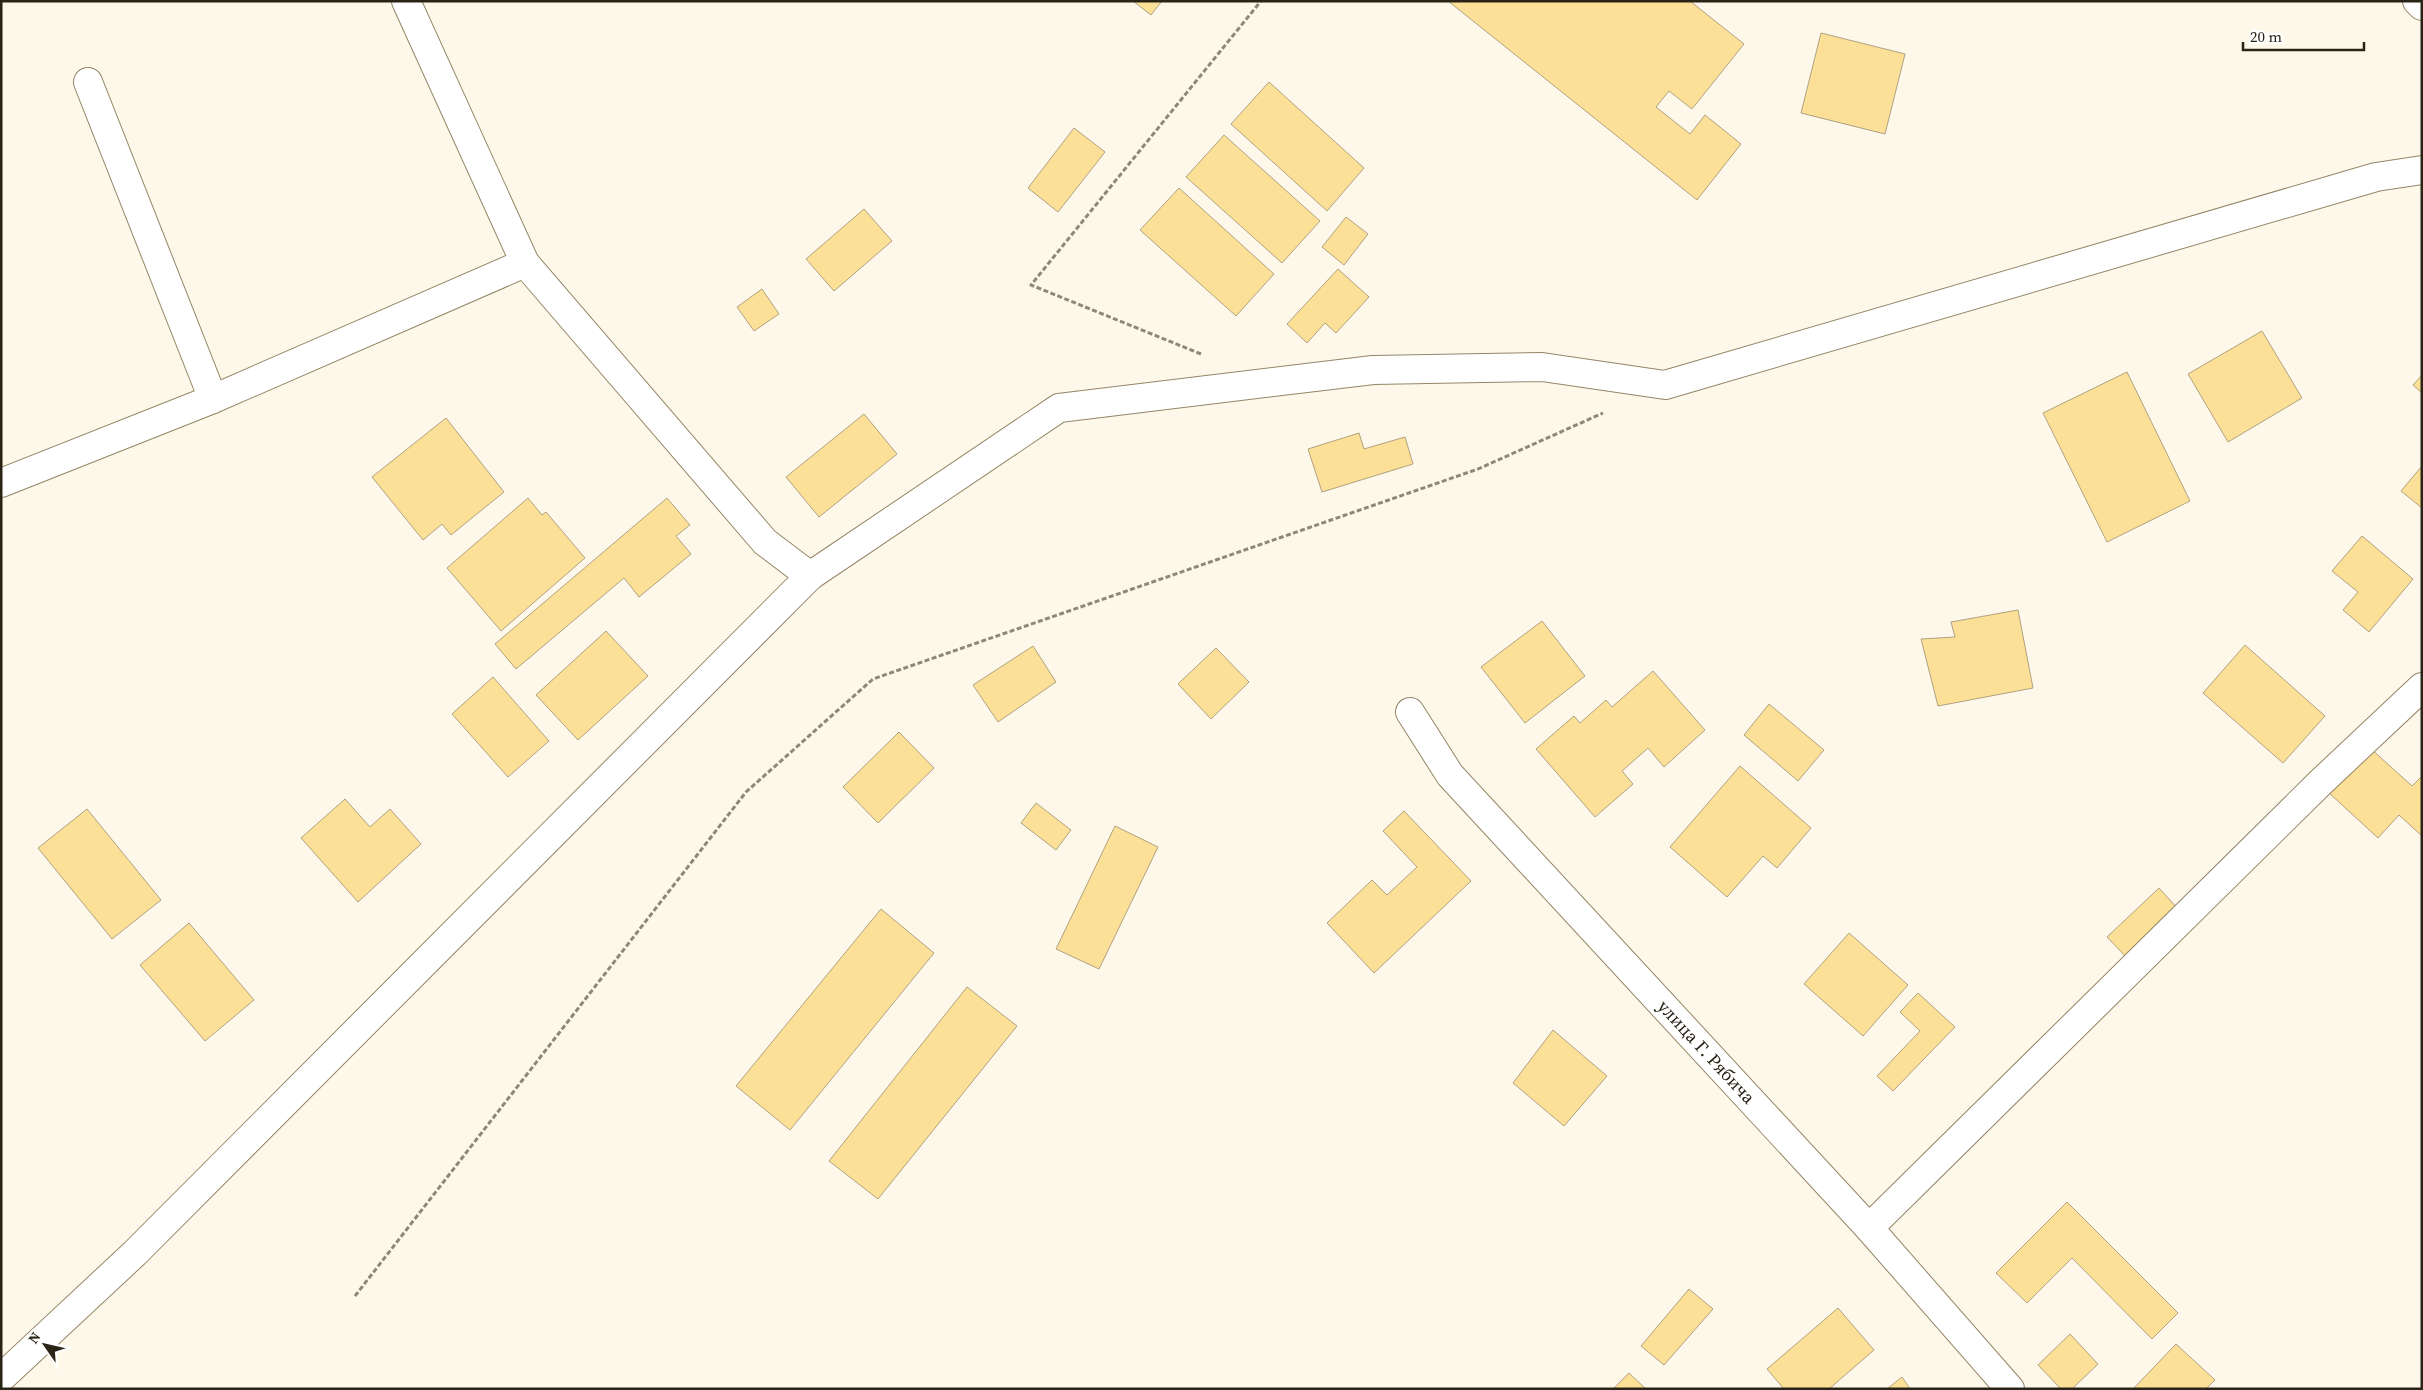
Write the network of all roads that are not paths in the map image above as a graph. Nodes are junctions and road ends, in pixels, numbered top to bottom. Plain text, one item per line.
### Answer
1 (406, 1) edge
2 (2417, 1) edge
3 (2422, 6) edge
4 (88, 82) dead end
5 (2422, 170) edge
6 (525, 263) junction
7 (213, 399) junction
8 (1, 483) edge
9 (810, 576) junction
10 (2422, 687) edge
11 (1410, 712) dead end
12 (1869, 1228) junction
13 (1, 1378) edge
14 (2010, 1389) edge

1 - 6 street
2 - 3 street
4 - 7 street
5 - 9 street
6 - 7 street
6 - 9 street
7 - 8 street
9 - 13 street
10 - 12 street
11 - 12 street, улица Г. Рябича
12 - 14 street, улица Г. Рябича

